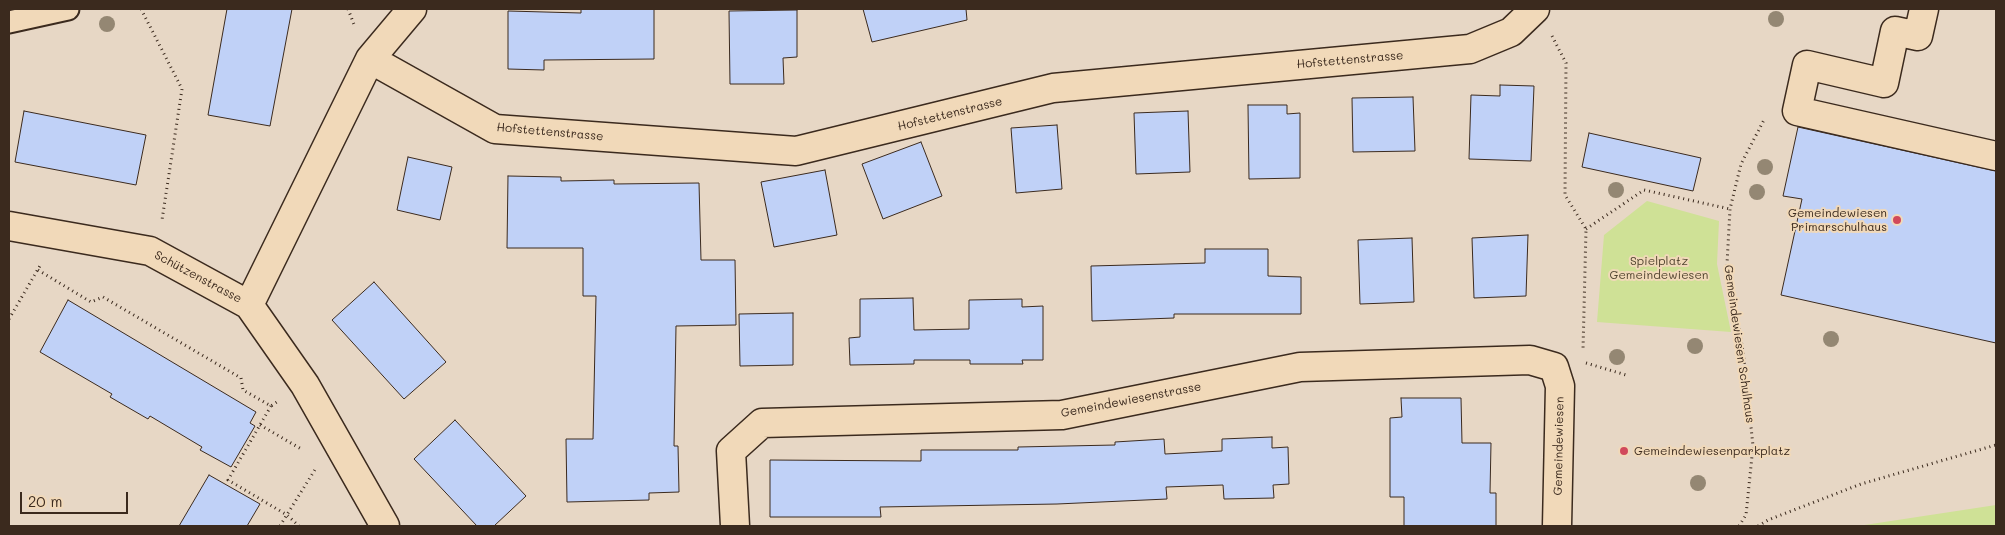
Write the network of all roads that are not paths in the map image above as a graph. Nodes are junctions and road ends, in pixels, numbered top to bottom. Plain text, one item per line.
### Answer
1 (68, 9) edge
2 (412, 9) edge
3 (1535, 9) edge
4 (1924, 9) edge
5 (9, 22) edge
6 (370, 59) junction
7 (1996, 156) edge
8 (9, 226) edge
9 (250, 305) junction
10 (1554, 367) joint
11 (385, 526) edge
12 (735, 526) edge
13 (1557, 526) edge

1 - 5 lane
2 - 6 street
3 - 6 street, Hofstettenstrasse
4 - 7 street
6 - 9 street
8 - 9 street, Schützenstrasse
9 - 11 street, Schützenstrasse
10 - 12 street, Gemeindewiesenstrasse
10 - 13 street, Gemeindewiesen

